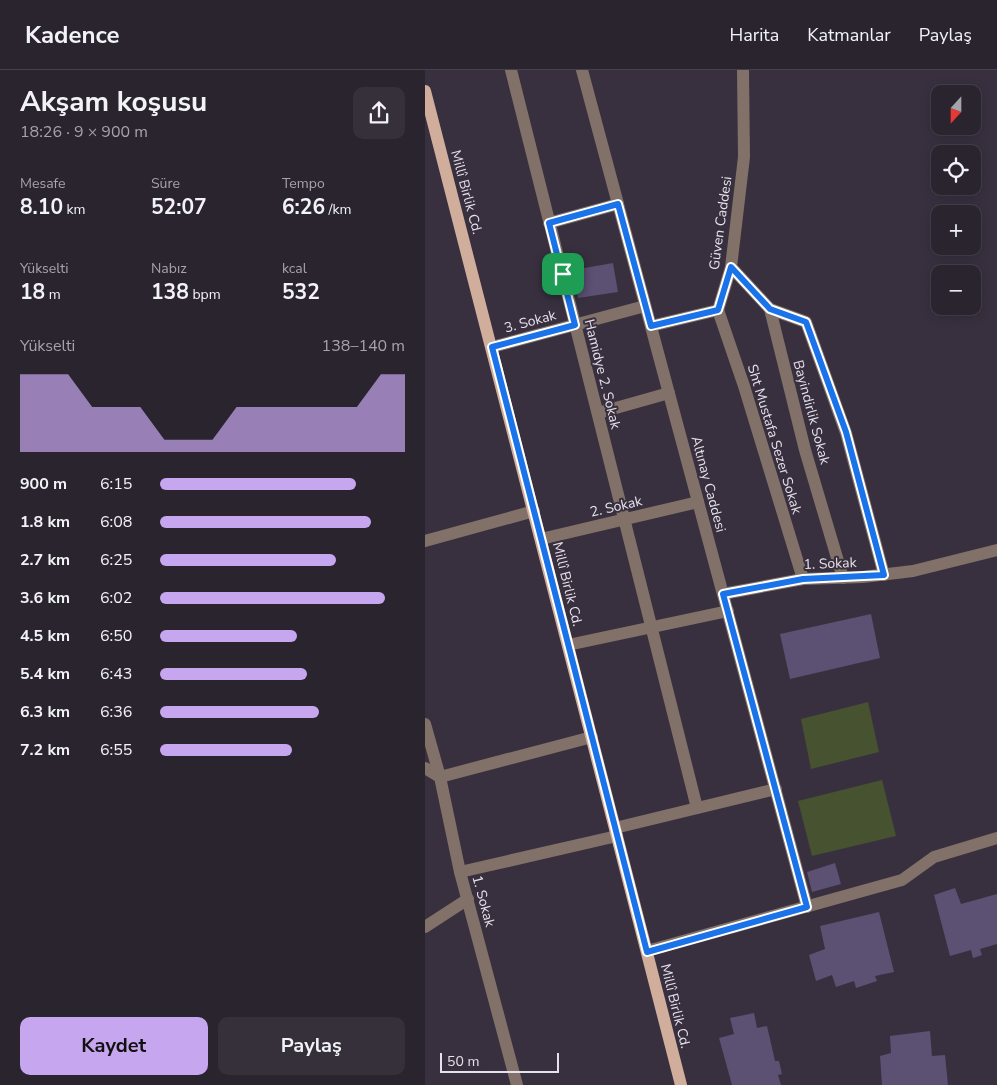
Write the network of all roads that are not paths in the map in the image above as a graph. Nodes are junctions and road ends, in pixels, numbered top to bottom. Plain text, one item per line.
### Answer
1 (511, 70) edge
2 (582, 70) edge
3 (743, 70) edge
4 (425, 91) edge
5 (618, 204) junction
6 (549, 223) junction
7 (731, 267) junction
8 (645, 306) junction
9 (770, 309) junction
10 (718, 310) junction
11 (575, 325) junction
12 (651, 326) junction
13 (492, 347) junction
14 (669, 394) junction
15 (597, 413) junction
16 (699, 502) junction
17 (534, 511) junction
18 (625, 519) junction
19 (541, 539) junction
20 (425, 541) edge
21 (997, 550) edge
22 (884, 575) junction
23 (843, 578) junction
24 (803, 579) junction
25 (723, 594) junction
26 (727, 611) junction
27 (652, 627) junction
28 (568, 645) junction
29 (425, 724) edge
30 (591, 737) junction
31 (425, 768) edge
32 (439, 777) junction
33 (776, 789) junction
34 (697, 808) junction
35 (616, 832) junction
36 (997, 838) edge
37 (461, 872) junction
38 (467, 899) junction
39 (807, 907) junction
40 (425, 927) edge
41 (647, 952) junction
42 (517, 1085) edge
43 (681, 1085) edge

1 - 6 street, Hamidye 2. Sokak
2 - 5 street, Altınay Caddesi
3 - 7 street, Güven Caddesi
4 - 13 main road, Millî Birlik Cd.
5 - 6 street
5 - 8 street, Altınay Caddesi
6 - 11 street, Hamidye 2. Sokak
7 - 9 street, Bayindirlik Sokak
7 - 10 street, Güven Caddesi
8 - 11 street, 3. Sokak
8 - 12 street, Altınay Caddesi
9 - 22 street
9 - 23 street, Bayindirlik Sokak
10 - 12 street
10 - 24 street, Sht Mustafa Sezer Sokak
11 - 13 street, 3. Sokak
11 - 15 street, Hamidye 2. Sokak
12 - 14 street, Altınay Caddesi
13 - 17 main road, Millî Birlik Cd.
14 - 15 street
14 - 16 street, Altınay Caddesi
15 - 18 street, Hamidye 2. Sokak
16 - 18 street, 2. Sokak
16 - 25 street, Altınay Caddesi
17 - 19 main road, Millî Birlik Cd.
17 - 20 street
18 - 19 street, 2. Sokak
18 - 27 street, Hamidye 2. Sokak
19 - 28 main road, Millî Birlik Cd.
21 - 22 street, 1. Sokak
22 - 23 street, 1. Sokak
23 - 24 street, 1. Sokak
24 - 25 street, 1. Sokak
25 - 26 street, Altınay Caddesi
26 - 27 street
26 - 33 street, Altınay Caddesi
27 - 28 street
27 - 34 street, Hamidye 2. Sokak
28 - 30 main road, Millî Birlik Cd.
29 - 32 street, 1. Sokak
30 - 32 street
30 - 35 main road, Millî Birlik Cd.
31 - 32 street
32 - 37 street, 1. Sokak
33 - 34 street
33 - 39 street, Altınay Caddesi
34 - 35 street
35 - 37 street
35 - 41 main road, Millî Birlik Cd.
36 - 39 street
37 - 38 street, 1. Sokak
38 - 40 street
38 - 42 street, 1. Sokak
39 - 41 street
41 - 43 main road, Millî Birlik Cd.

